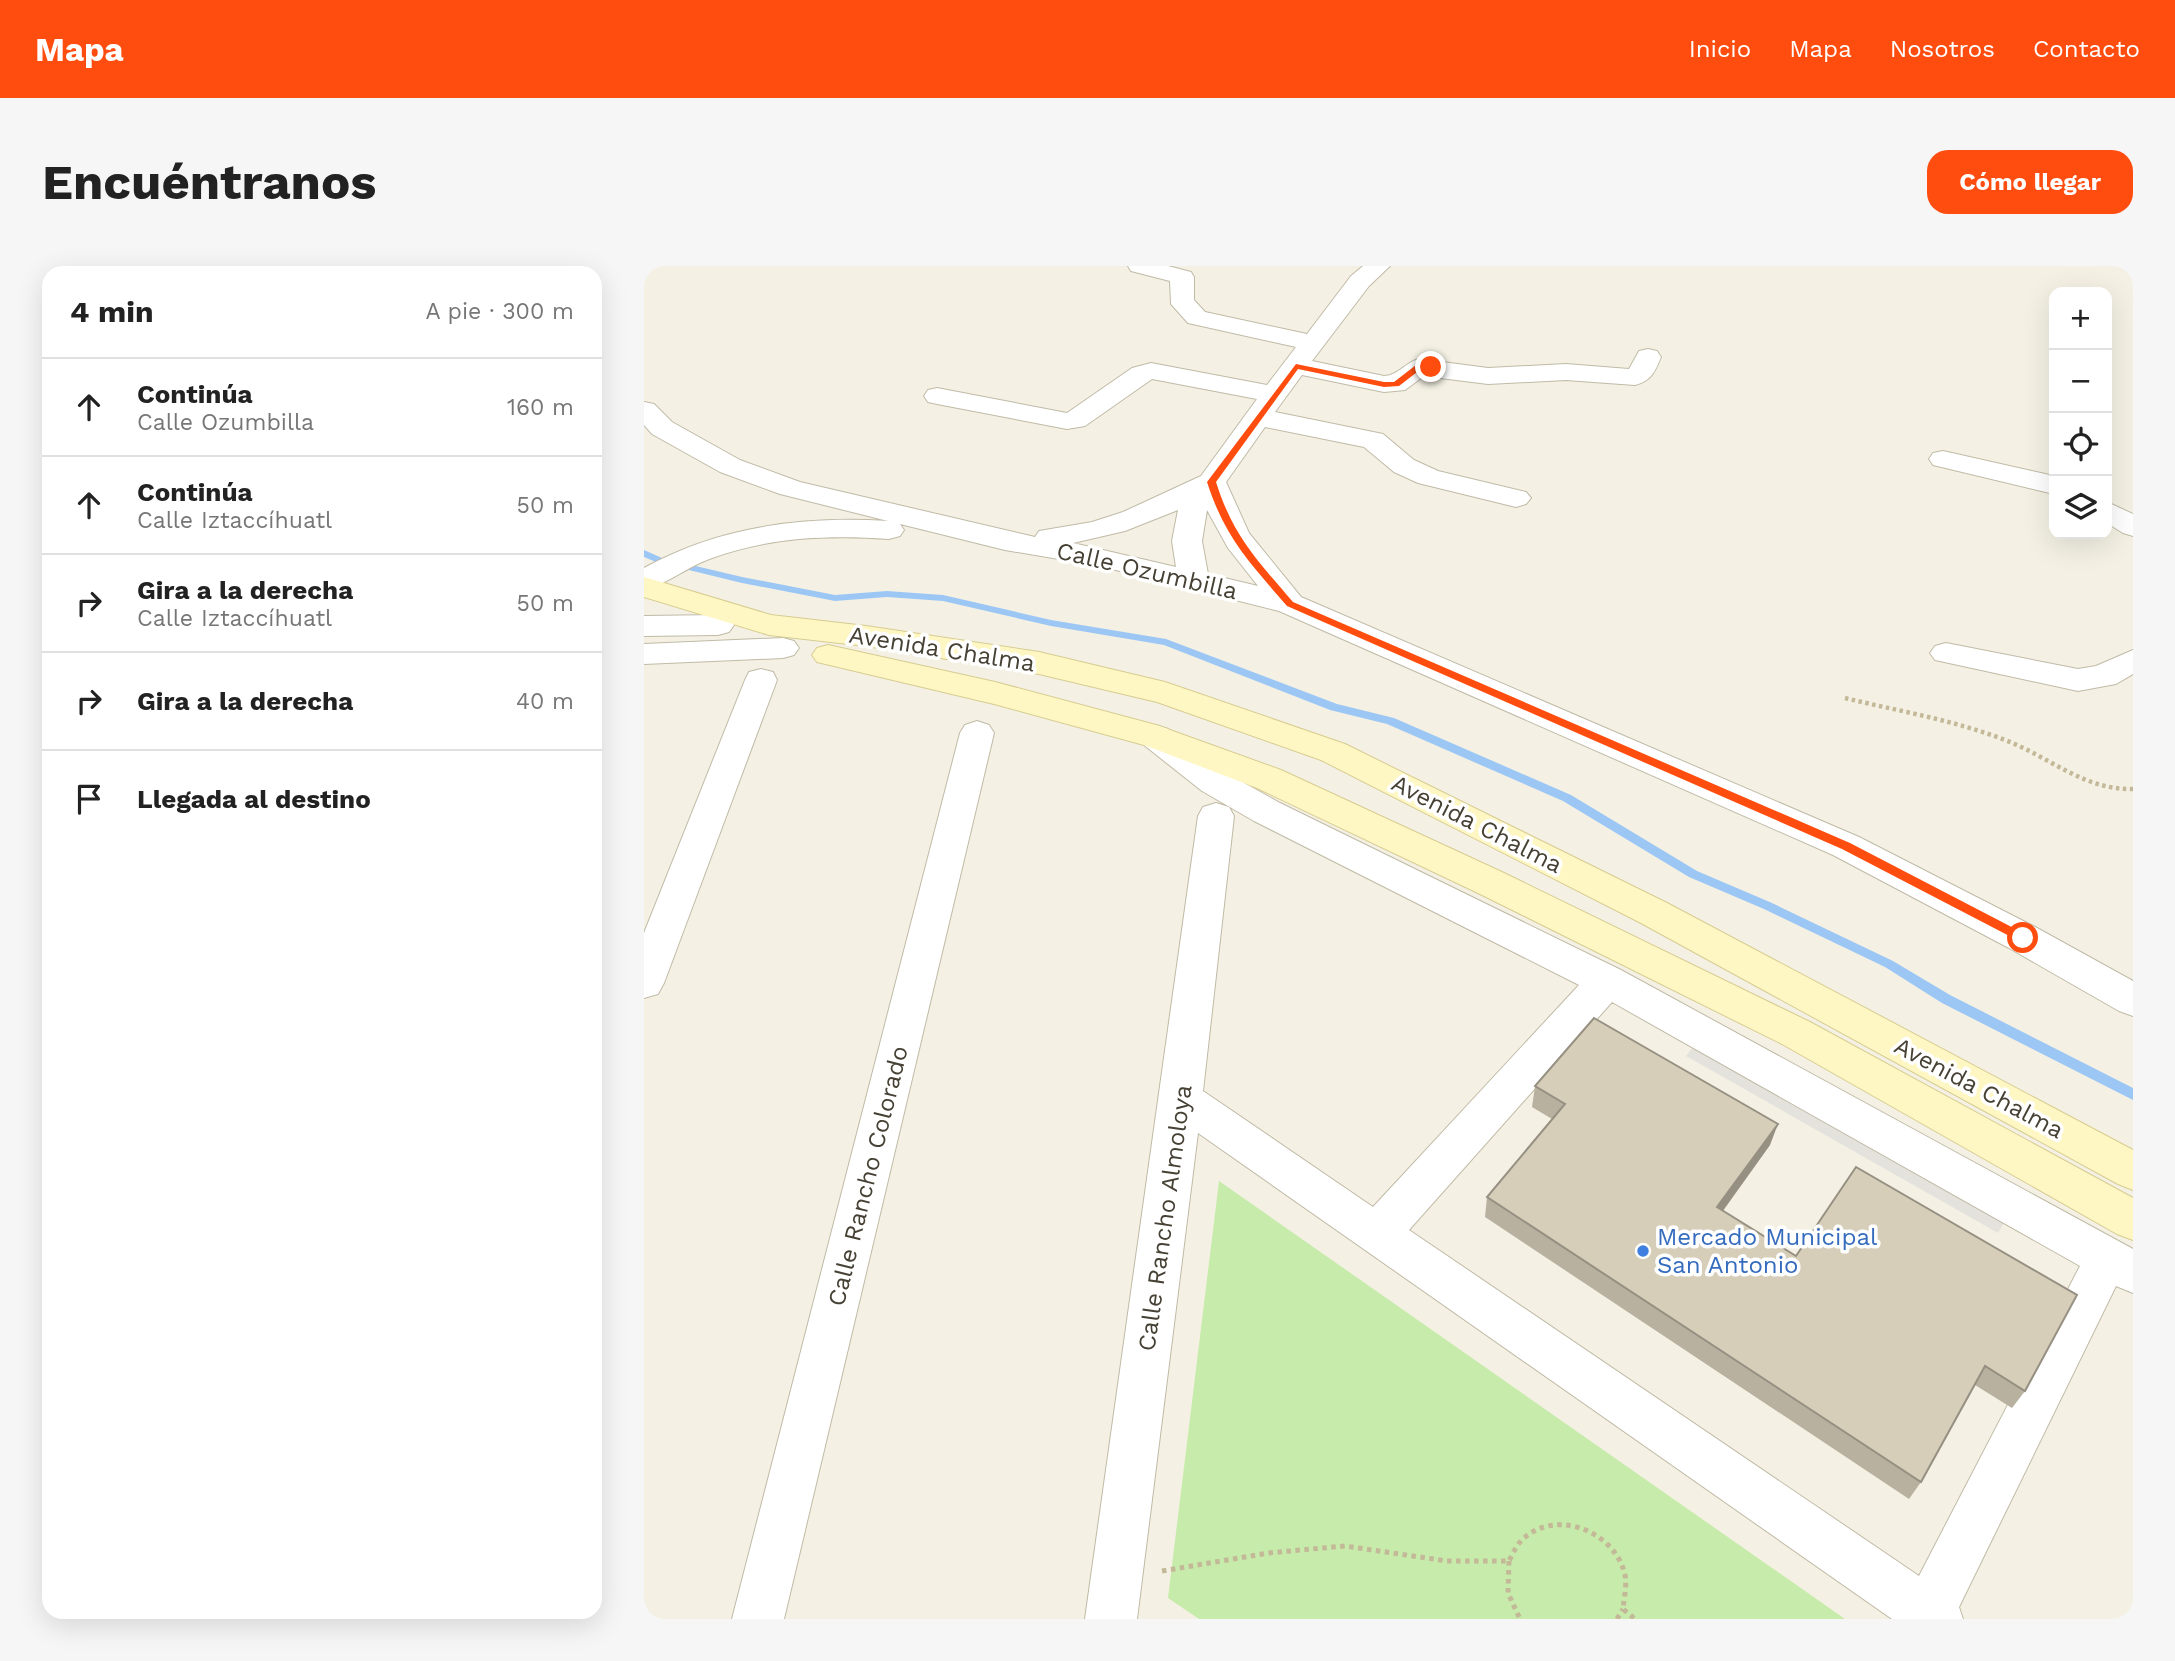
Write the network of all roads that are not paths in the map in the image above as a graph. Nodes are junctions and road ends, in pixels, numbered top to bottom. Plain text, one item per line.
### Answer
1 (1140, 266) edge
2 (1378, 266) edge
3 (1313, 343) junction
4 (1648, 357) dead end
5 (1296, 366) junction
6 (1274, 394) junction
7 (937, 396) dead end
8 (644, 410) edge
9 (1258, 417) junction
10 (1943, 459) dead end
11 (1212, 482) junction
12 (2049, 484) edge
13 (1516, 498) dead end
14 (1193, 508) junction
15 (2112, 514) edge
16 (2133, 527) edge
17 (1005, 541) junction
18 (1100, 557) junction
19 (657, 575) edge
20 (1194, 580) junction
21 (644, 587) edge
22 (1290, 604) junction
23 (644, 626) edge
24 (776, 637) junction
25 (1946, 653) dead end
26 (644, 654) edge
27 (2133, 660) edge
28 (761, 680) dead end
29 (977, 733) dead end
30 (1156, 737) junction
31 (1216, 816) dead end
32 (1607, 981) junction
33 (644, 983) edge
34 (2133, 1000) edge
35 (1181, 1099) junction
36 (2133, 1171) edge
37 (1378, 1233) junction
38 (2124, 1250) edge
39 (1114, 1599) edge
40 (1932, 1616) edge
41 (758, 1619) edge

1 - 3 street
2 - 3 street
3 - 5 street
4 - 5 street
5 - 6 street
6 - 7 street
6 - 9 street
8 - 17 street, Calle Ozumbilla
9 - 11 street
9 - 13 street
10 - 12 street
11 - 14 street
11 - 17 street
11 - 22 street
14 - 18 street
14 - 20 street
15 - 16 street
17 - 18 street, Calle Ozumbilla
17 - 19 street
18 - 20 street, Calle Ozumbilla
20 - 22 street, Calle Ozumbilla
21 - 24 main road
22 - 34 street, Calle Ozumbilla
23 - 24 street
24 - 26 street
24 - 30 main road, Avenida Chalma
24 - 36 main road, Avenida Chalma
25 - 27 street
28 - 33 street
29 - 41 street, Calle Rancho Colorado
30 - 32 street
30 - 38 main road, Avenida Chalma
31 - 35 street, Calle Rancho Almoloya
32 - 37 street
32 - 38 street
35 - 37 street
35 - 39 street, Calle Rancho Almoloya
37 - 40 street
38 - 40 street

